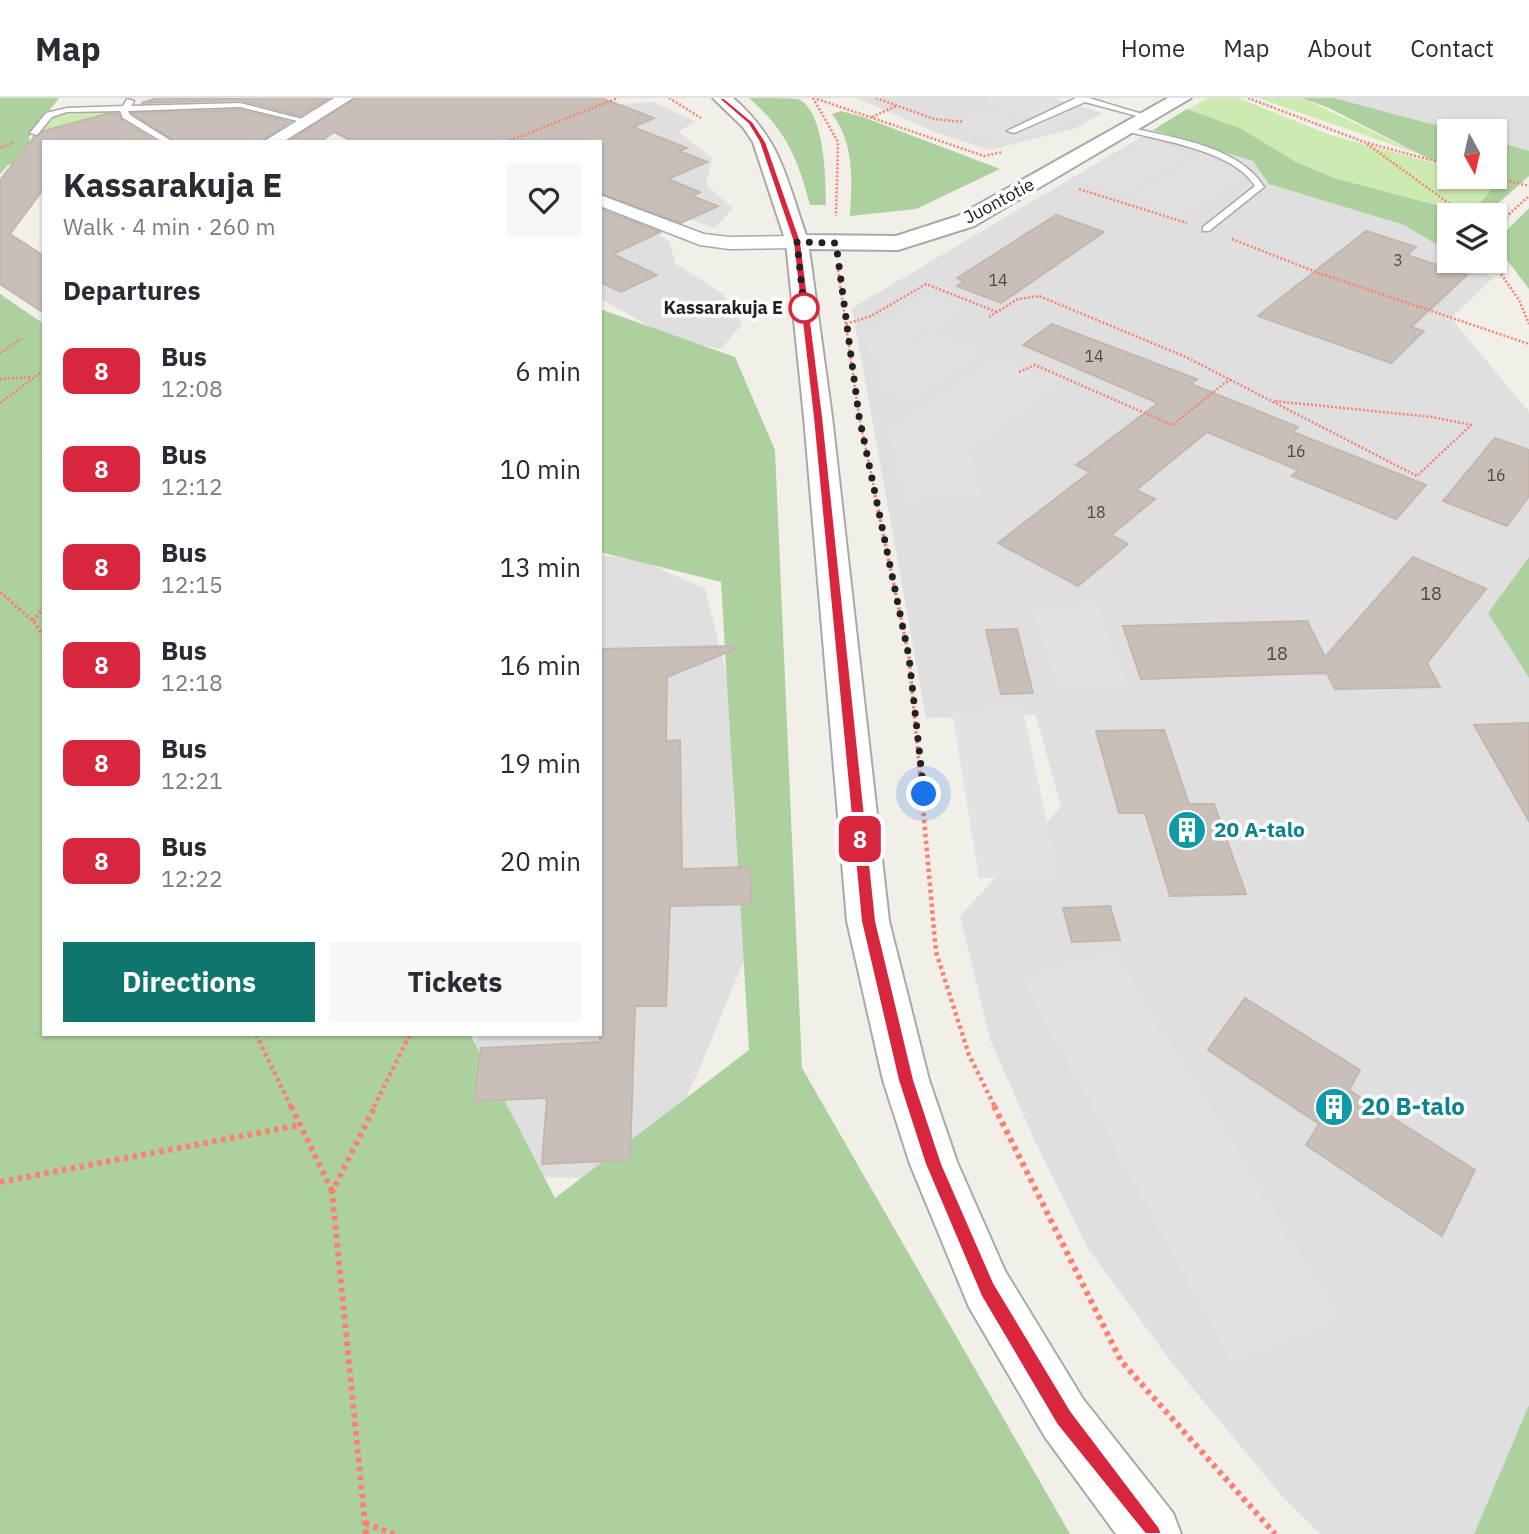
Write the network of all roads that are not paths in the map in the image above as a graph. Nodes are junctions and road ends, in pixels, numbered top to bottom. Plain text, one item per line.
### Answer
1 (132, 98) edge
2 (345, 98) edge
3 (722, 98) edge
4 (1182, 98) edge
5 (1082, 99) edge
6 (125, 107) junction
7 (1148, 117) junction
8 (306, 121) junction
9 (1128, 129) junction
10 (1011, 131) dead end
11 (34, 133) dead end
12 (165, 140) edge
13 (274, 140) edge
14 (603, 204) edge
15 (1206, 229) road end
16 (816, 242) junction
17 (1152, 1534) edge

1 - 6 lane
2 - 8 street
3 - 16 street
4 - 7 street, Juontotie
5 - 7 lane
5 - 10 lane
6 - 8 lane
6 - 11 lane
6 - 12 lane
7 - 9 street, Juontotie
8 - 13 street
9 - 15 lane
9 - 16 street, Juontotie
14 - 16 street
16 - 17 street

